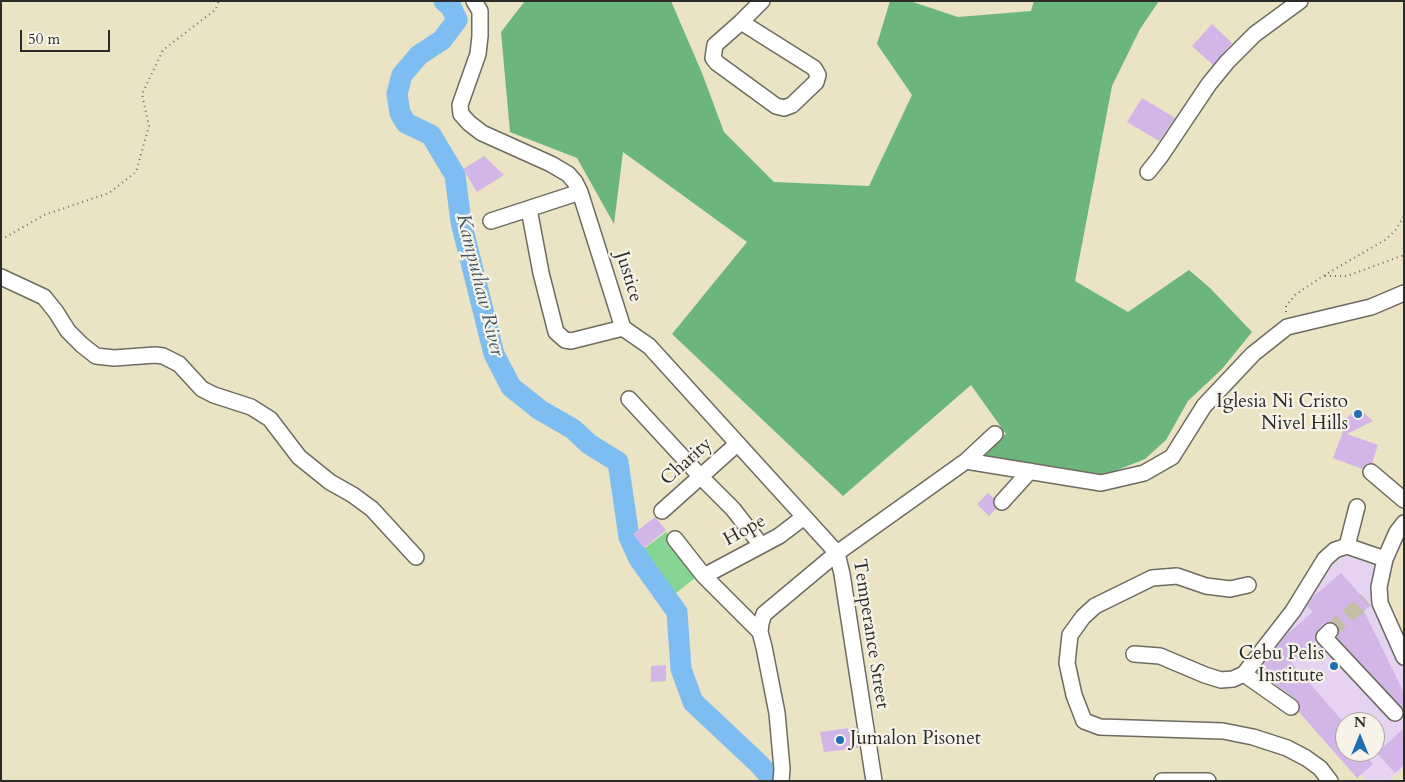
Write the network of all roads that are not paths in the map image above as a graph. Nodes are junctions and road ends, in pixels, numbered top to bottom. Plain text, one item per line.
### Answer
1 (474, 1) edge
2 (762, 1) edge
3 (1300, 1) edge
4 (742, 22) junction
5 (1148, 172) dead end
6 (580, 192) junction
7 (529, 209) junction
8 (491, 221) dead end
9 (1, 277) edge
10 (1404, 293) edge
11 (622, 328) junction
12 (629, 399) dead end
13 (995, 434) dead end
14 (737, 444) junction
15 (966, 461) junction
16 (1030, 471) junction
17 (1371, 472) dead end
18 (701, 478) junction
19 (1404, 500) edge
20 (1002, 502) dead end
21 (1357, 507) dead end
22 (662, 510) dead end
23 (804, 517) junction
24 (1404, 523) edge
25 (675, 539) dead end
26 (761, 545) junction
27 (1347, 546) junction
28 (837, 553) junction
29 (416, 557) dead end
30 (1385, 559) junction
31 (704, 576) junction
32 (1248, 585) dead end
33 (1379, 591) junction
34 (1366, 600) tunnel mouth
35 (760, 632) junction
36 (1330, 632) dead end
37 (1134, 654) dead end
38 (1404, 657) edge
39 (1244, 674) junction
40 (1291, 707) dead end
41 (1395, 713) dead end
42 (782, 775) edge
43 (874, 781) edge
44 (1162, 781) edge
45 (1208, 781) edge
46 (1330, 781) edge

1 - 6 street, Justice
2 - 4 street
3 - 5 street
4 - 4 street
6 - 7 street
6 - 11 street, Justice
7 - 8 street
7 - 11 street
9 - 29 street
10 - 16 street
11 - 14 street, Justice
12 - 18 street
13 - 15 street
14 - 18 street, Charity
14 - 23 street, Justice
15 - 16 street
15 - 28 street
16 - 20 street
17 - 19 street
18 - 22 street, Charity
18 - 26 street
21 - 27 street
23 - 26 street, Hope
23 - 28 street, Justice
24 - 30 street
25 - 31 street
26 - 31 street, Hope
27 - 30 street
27 - 39 street
28 - 35 street
28 - 43 street, Temperance Street
30 - 33 street
31 - 35 street
32 - 46 street
33 - 34 street
33 - 38 street
35 - 42 street
36 - 41 street
37 - 39 street
39 - 40 street
44 - 45 street

